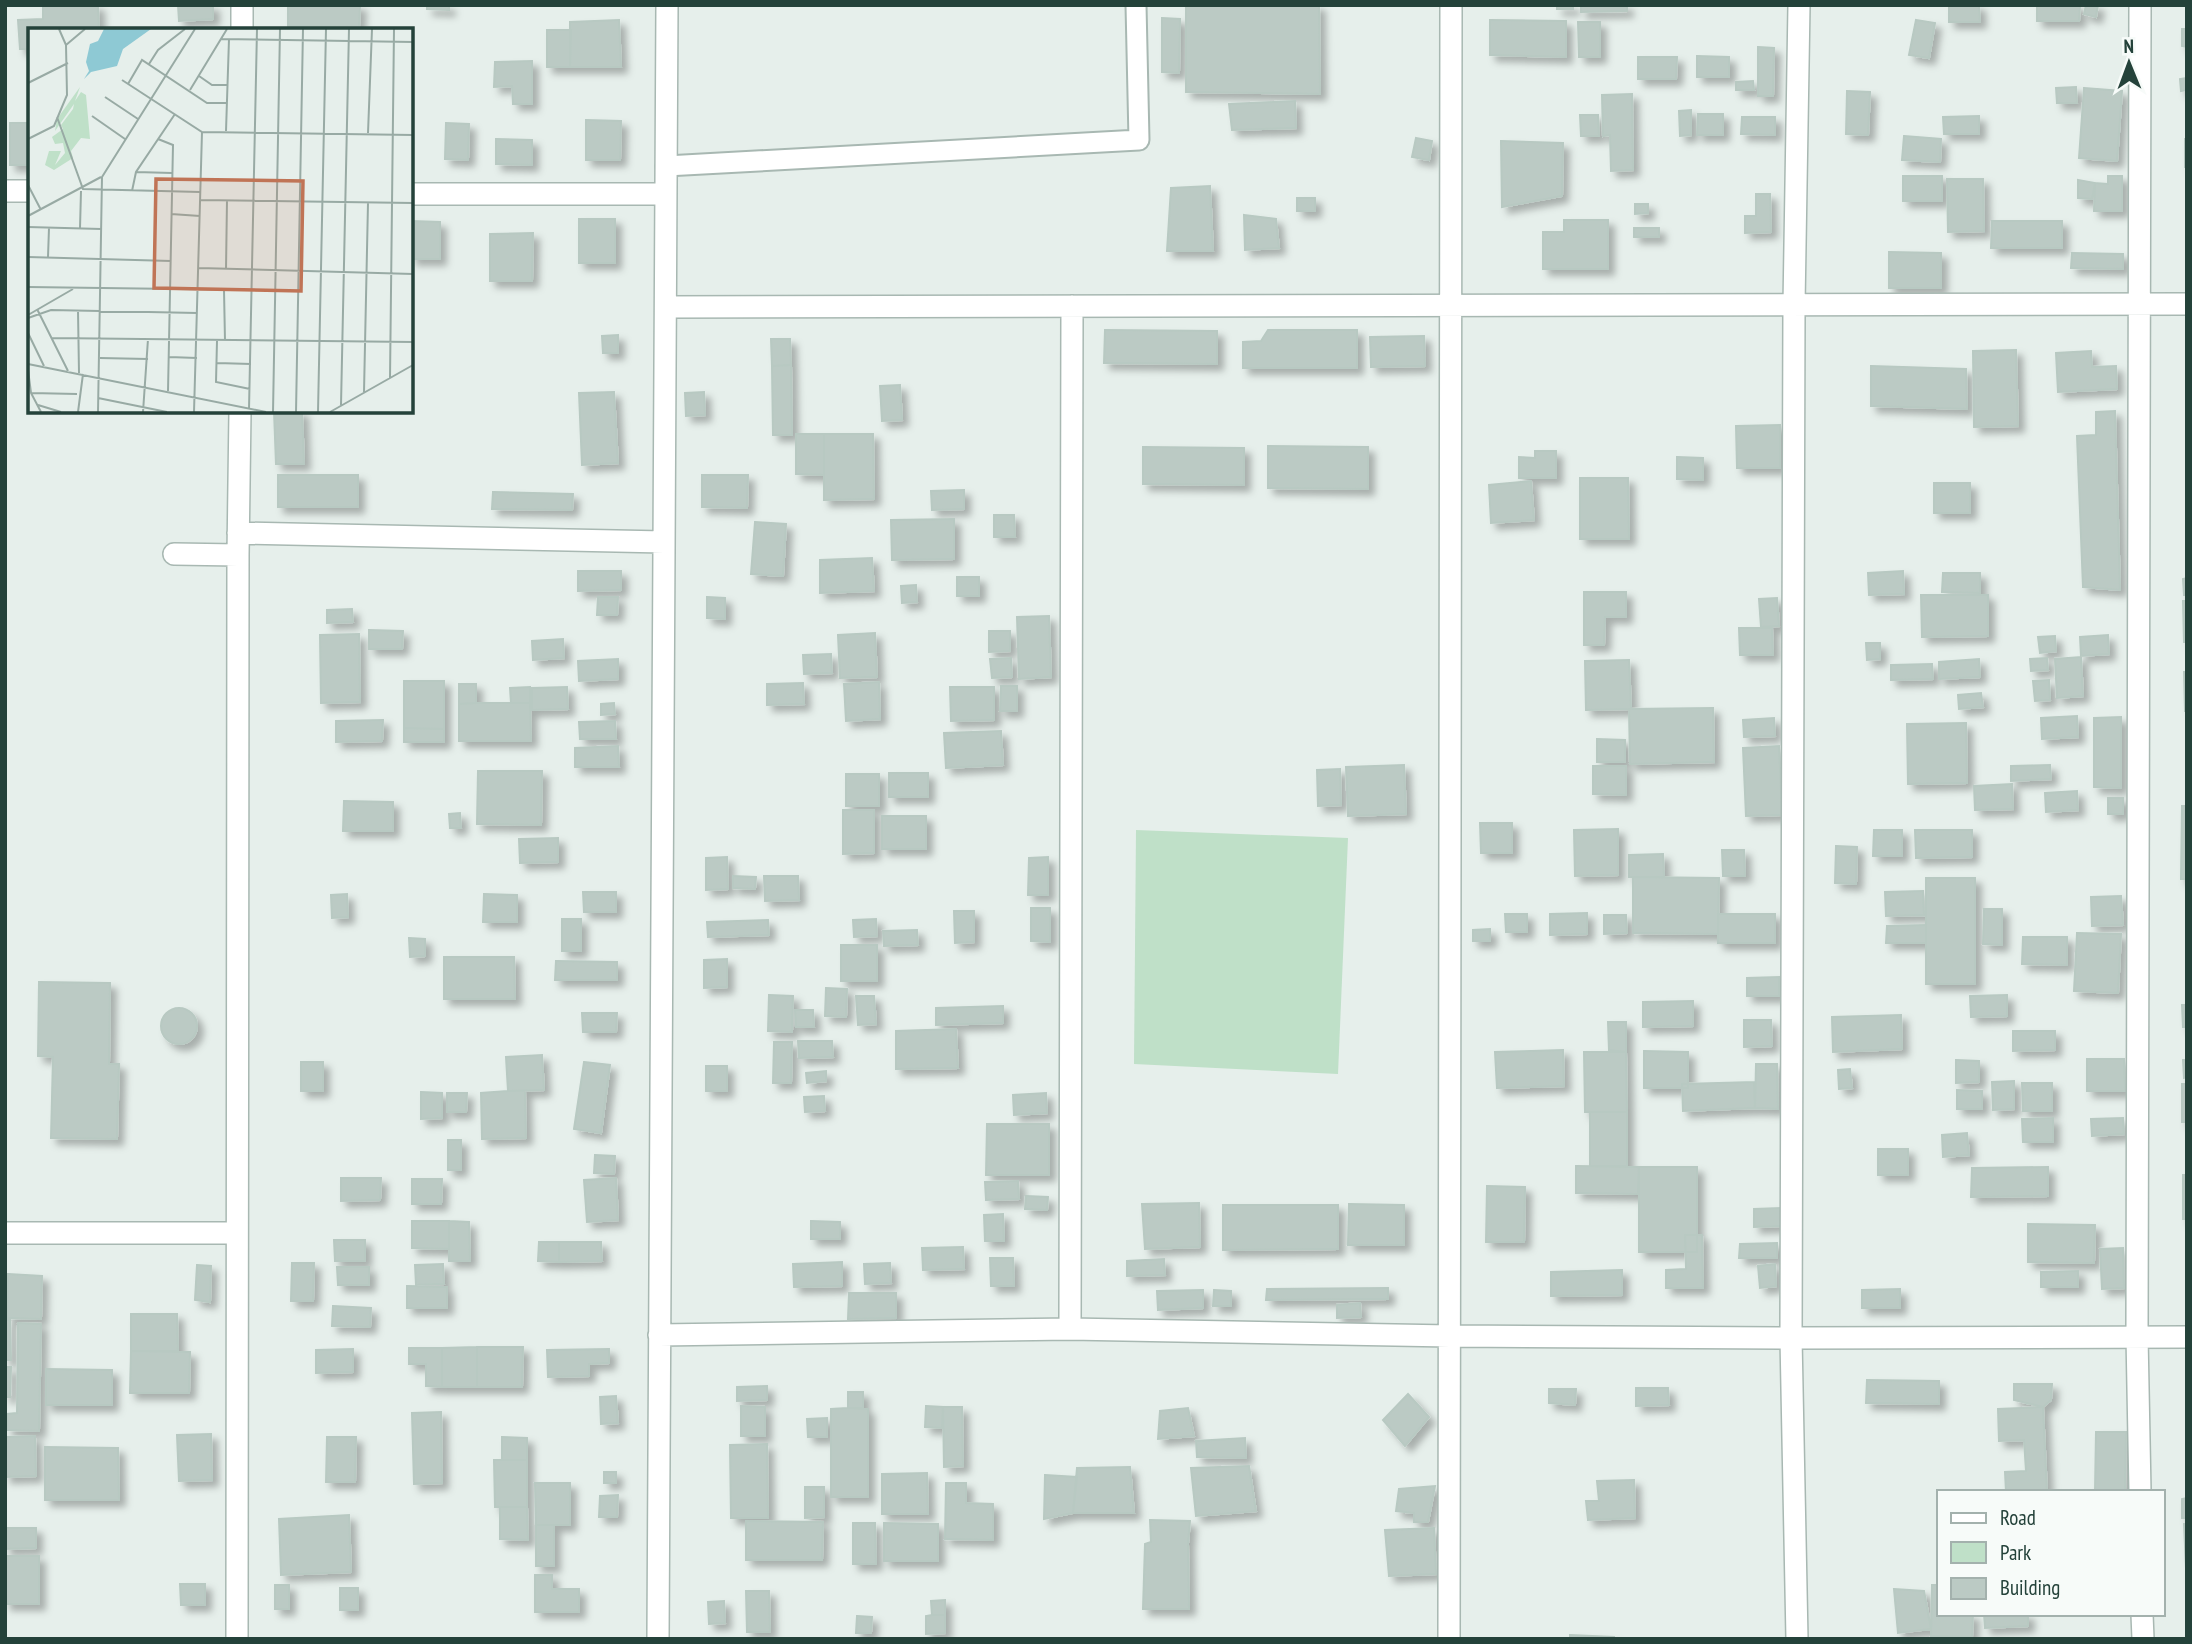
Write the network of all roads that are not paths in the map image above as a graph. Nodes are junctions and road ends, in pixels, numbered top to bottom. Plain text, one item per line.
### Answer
1 (242, 5) edge
2 (667, 5) edge
3 (1136, 5) edge
4 (1451, 5) edge
5 (1799, 5) edge
6 (2140, 5) edge
7 (242, 28) edge
8 (666, 166) junction
9 (5, 191) edge
10 (28, 191) edge
11 (413, 194) edge
12 (666, 194) junction
13 (2140, 304) junction
14 (2187, 304) edge
15 (1451, 305) junction
16 (1794, 305) junction
17 (1072, 306) junction
18 (666, 307) junction
19 (240, 413) edge
20 (238, 533) junction
21 (664, 542) junction
22 (174, 554) dead end
23 (237, 555) junction
24 (5, 1233) edge
25 (236, 1233) junction
26 (1070, 1329) junction
27 (659, 1335) junction
28 (1450, 1336) junction
29 (2137, 1336) junction
30 (2187, 1337) edge
31 (1791, 1338) junction
32 (2140, 1490) edge
33 (2143, 1616) edge
34 (237, 1639) edge
35 (658, 1639) edge
36 (1449, 1639) edge
37 (1797, 1639) edge
38 (2143, 1639) edge

1 - 7 street
2 - 8 street
3 - 8 lane
4 - 15 street
5 - 16 street
6 - 13 street
8 - 12 street
9 - 10 street
11 - 12 street
12 - 18 street
13 - 14 street
13 - 16 street
13 - 29 street
15 - 16 street
15 - 17 street
15 - 28 street
16 - 31 street
17 - 18 street
17 - 26 street
18 - 21 street
19 - 20 street
20 - 21 street
20 - 23 street
21 - 27 street
22 - 23 street
23 - 25 street
24 - 25 street
25 - 34 street
26 - 27 street
26 - 28 street
27 - 35 street
28 - 31 street
28 - 36 street
29 - 30 street
29 - 31 street
29 - 32 street
31 - 37 street
33 - 38 street

